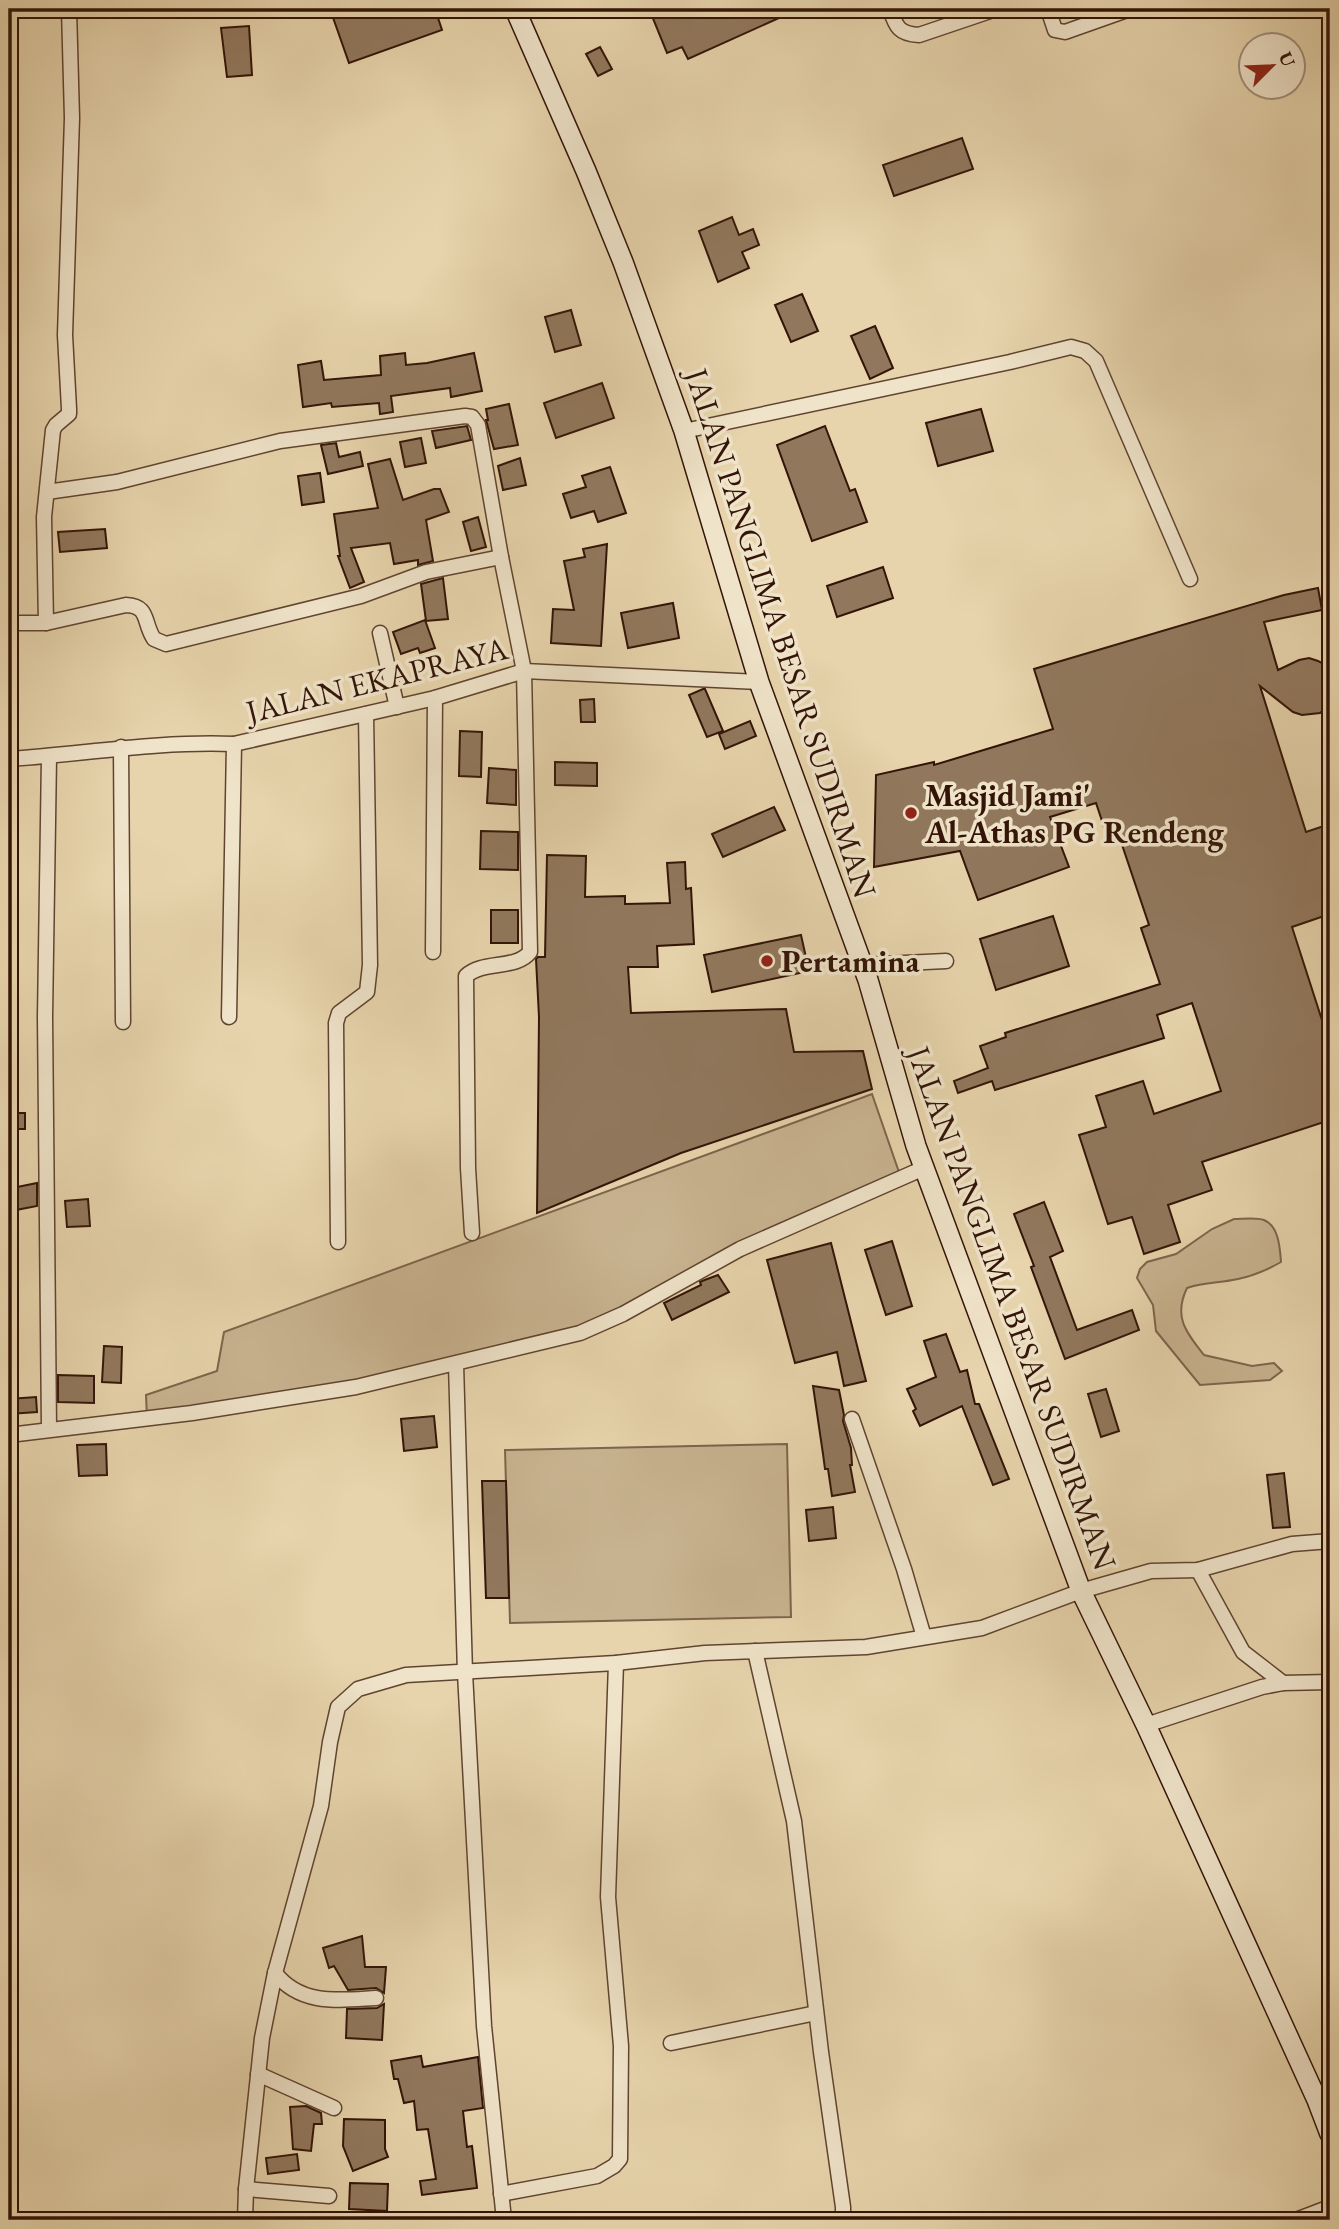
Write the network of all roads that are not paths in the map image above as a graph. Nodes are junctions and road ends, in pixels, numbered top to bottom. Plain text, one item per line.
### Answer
1 (69, 9) edge
2 (502, 9) edge
3 (515, 9) edge
4 (890, 9) edge
5 (996, 9) edge
6 (1048, 9) edge
7 (1124, 10) edge
8 (524, 30) junction
9 (684, 431) junction
10 (47, 492) junction
11 (501, 557) junction
12 (1190, 579) dead end
13 (9, 623) edge
14 (46, 623) junction
15 (380, 633) dead end
16 (524, 671) junction
17 (759, 682) junction
18 (436, 698) junction
19 (397, 707) junction
20 (366, 714) junction
21 (234, 744) junction
22 (121, 747) junction
23 (49, 756) junction
24 (9, 759) edge
25 (433, 952) dead end
26 (946, 961) dead end
27 (862, 965) junction
28 (229, 1017) dead end
29 (123, 1022) dead end
30 (924, 1168) junction
31 (472, 1233) dead end
32 (338, 1242) dead end
33 (456, 1364) junction
34 (852, 1419) dead end
35 (49, 1429) junction
36 (9, 1435) edge
37 (1330, 1541) edge
38 (1198, 1570) junction
39 (1081, 1591) junction
40 (925, 1637) junction
41 (755, 1651) junction
42 (616, 1663) junction
43 (465, 1672) junction
44 (1330, 1682) edge
45 (1283, 1684) junction
46 (1146, 1725) junction
47 (275, 1973) junction
48 (376, 1998) dead end
49 (816, 2013) junction
50 (671, 2043) dead end
51 (258, 2074) junction
52 (1323, 2096) edge
53 (334, 2108) dead end
54 (1330, 2134) edge
55 (246, 2189) junction
56 (501, 2194) junction
57 (329, 2196) dead end
58 (1330, 2207) edge
59 (245, 2220) edge
60 (504, 2220) edge
61 (843, 2220) edge
62 (1296, 2220) edge

1 - 10 street
2 - 8 main road
3 - 8 main road, JALAN PANGLIMA BESAR SUDIRMAN
4 - 5 street
6 - 7 street
8 - 9 main road, JALAN PANGLIMA BESAR SUDIRMAN
9 - 12 street
9 - 17 main road, JALAN PANGLIMA BESAR SUDIRMAN
10 - 11 street
10 - 14 street
11 - 14 street
11 - 16 street
13 - 14 street
15 - 19 street
16 - 17 street, JALAN EKAPRAYA
16 - 18 street, JALAN EKAPRAYA
16 - 31 street
17 - 27 main road, JALAN PANGLIMA BESAR SUDIRMAN
18 - 19 street, JALAN EKAPRAYA
18 - 25 street
19 - 20 street, JALAN EKAPRAYA
20 - 21 street, JALAN EKAPRAYA
20 - 32 street
21 - 22 street, JALAN EKAPRAYA
21 - 28 street
22 - 23 street, JALAN EKAPRAYA
22 - 29 street
23 - 24 street, JALAN EKAPRAYA
23 - 35 street
26 - 27 street
27 - 30 main road, JALAN PANGLIMA BESAR SUDIRMAN
30 - 33 street
30 - 39 main road, JALAN PANGLIMA BESAR SUDIRMAN
33 - 35 street
33 - 43 street
34 - 40 street
35 - 36 street
37 - 38 street
38 - 39 street
38 - 45 street
39 - 40 street
39 - 46 main road, JALAN PANGLIMA BESAR SUDIRMAN
40 - 41 street
41 - 42 street
41 - 49 street
42 - 43 street
42 - 56 street
43 - 47 street
43 - 56 street
44 - 45 street
45 - 46 street
46 - 52 main road, JALAN PANGLIMA BESAR SUDIRMAN
47 - 48 street
47 - 51 street
49 - 50 street
49 - 61 street
51 - 53 street
51 - 55 street
52 - 54 main road, JALAN PANGLIMA BESAR SUDIRMAN
55 - 57 street
55 - 59 street
56 - 60 street
58 - 62 street

